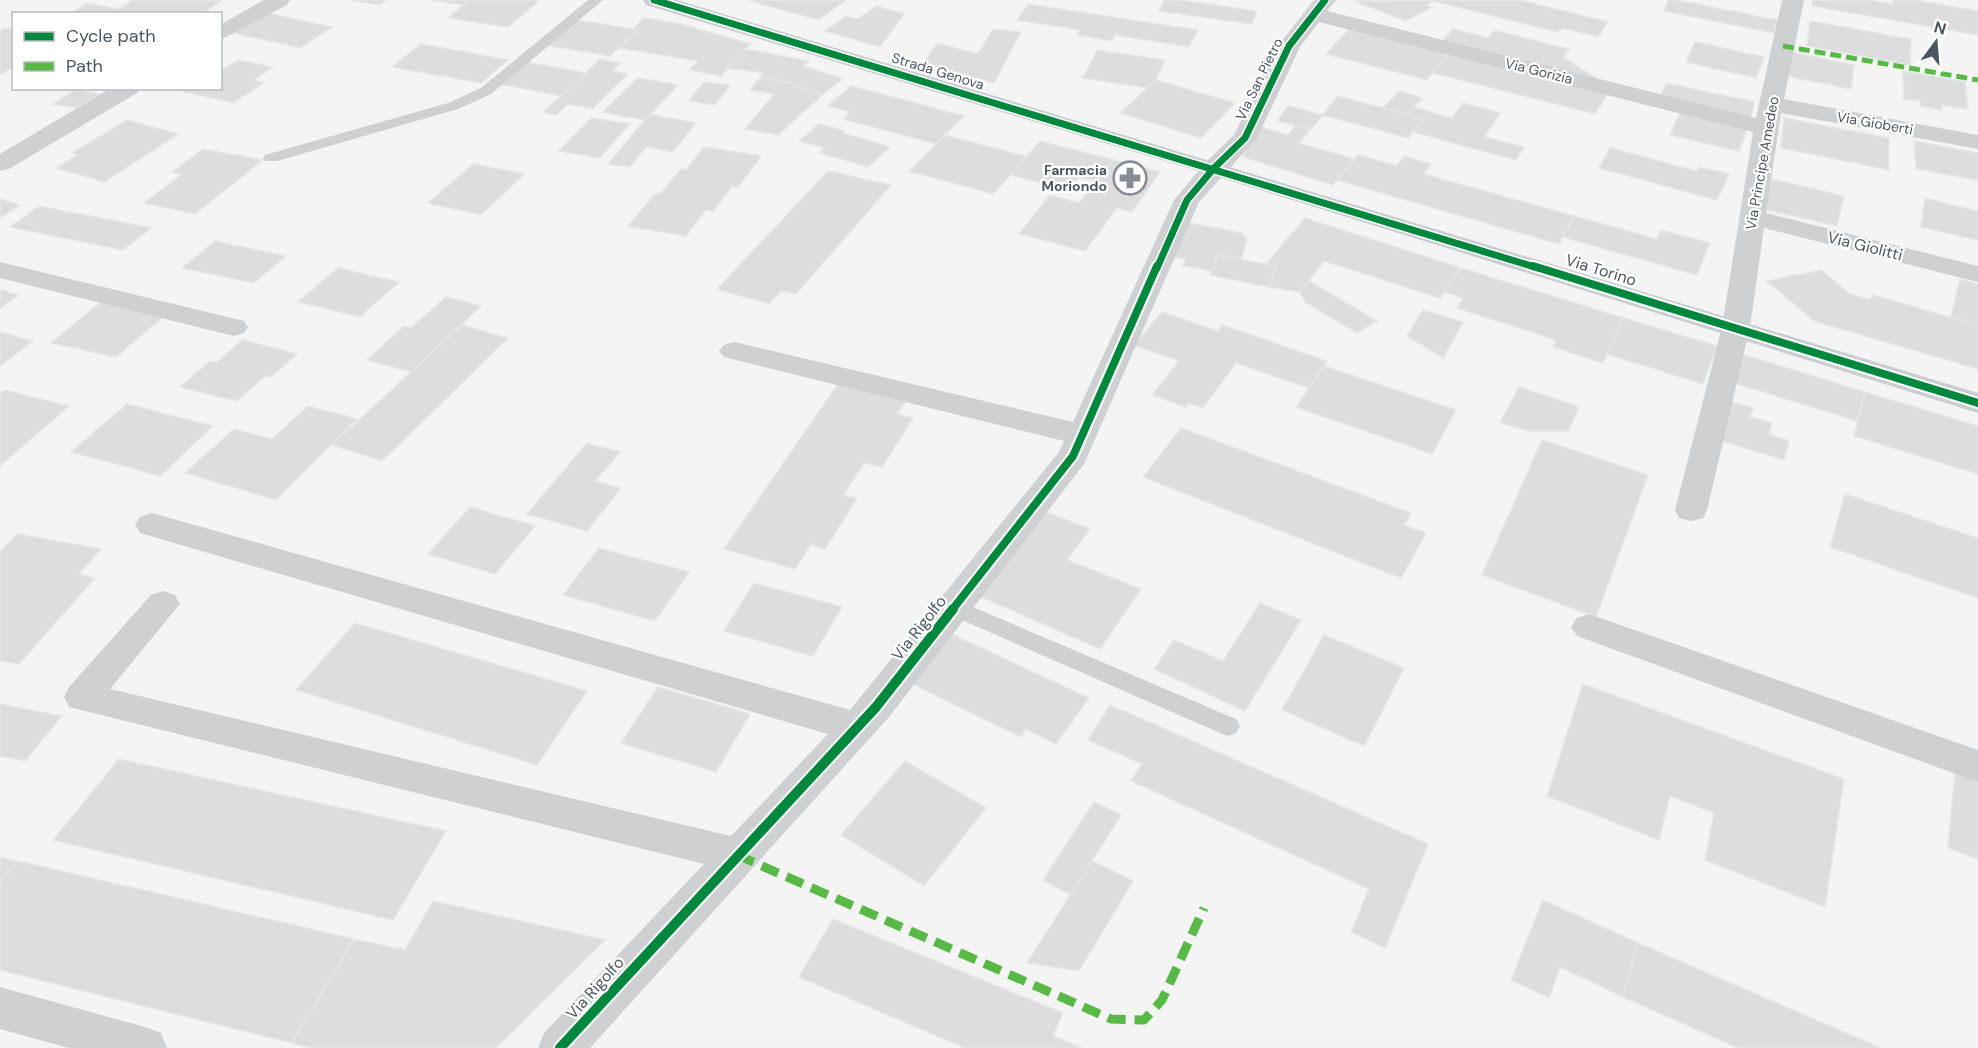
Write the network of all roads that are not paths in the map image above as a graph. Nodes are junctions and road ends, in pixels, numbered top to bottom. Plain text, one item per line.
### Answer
1 (279, 0) edge
2 (596, 0) edge
3 (654, 0) edge
4 (1793, 0) edge
5 (1318, 7) edge
6 (222, 33) edge
7 (126, 90) edge
8 (1769, 116) junction
9 (1978, 142) edge
10 (271, 158) dead end
11 (0, 164) edge
12 (1214, 168) junction
13 (1752, 217) junction
14 (0, 270) edge
15 (1978, 274) edge
16 (234, 327) dead end
17 (1736, 327) junction
18 (734, 351) dead end
19 (1978, 403) edge
20 (1082, 435) junction
21 (1691, 510) dead end
22 (152, 525) dead end
23 (163, 604) dead end
24 (954, 607) junction
25 (1589, 627) dead end
26 (1228, 726) dead end
27 (857, 727) junction
28 (1978, 766) edge
29 (737, 855) junction
30 (0, 1008) edge
31 (145, 1048) edge
32 (561, 1048) edge

1 - 6 street
2 - 10 lane
3 - 12 main road, Strada Genova
4 - 8 street, Via Principe Amedeo
5 - 8 street, Via Gorizia
5 - 12 street, Via San Pietro
7 - 11 street
8 - 9 street, Via Gioberti
8 - 13 street, Via Principe Amedeo
12 - 17 main road, Via Torino
12 - 20 street, Via Rigolfo
13 - 15 street, Via Giolitti
13 - 17 street, Via Principe Amedeo
14 - 16 street
17 - 19 main road, Via Torino
17 - 21 street, Via Principe Amedeo
18 - 20 street
20 - 24 street, Via Rigolfo
22 - 27 street
23 - 29 street
24 - 26 lane
24 - 27 street, Via Rigolfo
25 - 28 street
27 - 29 street, Via Rigolfo
29 - 32 street, Via Rigolfo
30 - 31 street

